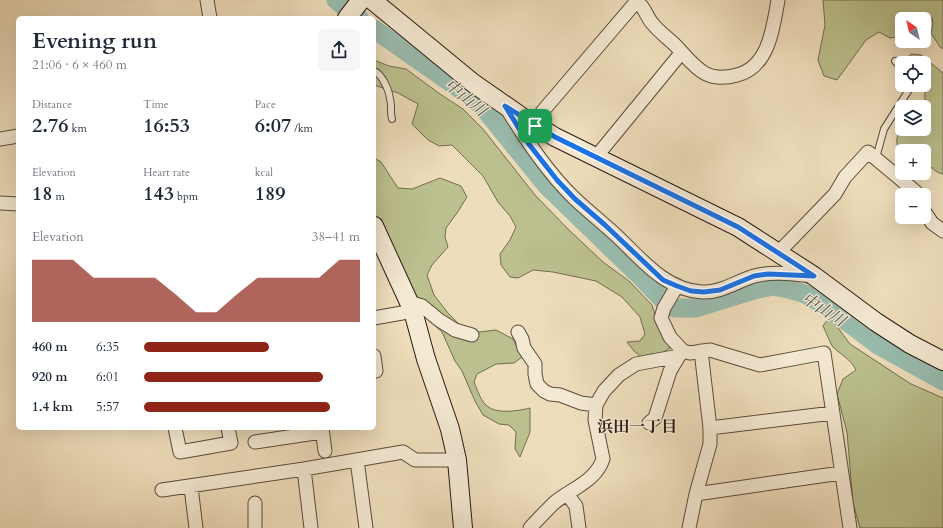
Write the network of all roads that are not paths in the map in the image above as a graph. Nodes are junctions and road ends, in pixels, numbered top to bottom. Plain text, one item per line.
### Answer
1 (207, 0) edge
2 (778, 0) edge
3 (635, 1) edge
4 (357, 8) edge
5 (210, 16) edge
6 (369, 16) edge
7 (376, 20) edge
8 (682, 53) junction
9 (376, 72) edge
10 (908, 92) edge
11 (505, 106) junction
12 (392, 119) dead end
13 (535, 126) junction
14 (16, 136) edge
15 (0, 139) edge
16 (596, 157) junction
17 (876, 160) junction
18 (911, 188) edge
19 (0, 203) edge
20 (16, 204) edge
21 (931, 222) edge
22 (376, 230) edge
23 (943, 231) edge
24 (779, 252) junction
25 (814, 276) junction
26 (674, 291) junction
27 (411, 307) junction
28 (376, 317) edge
29 (518, 332) dead end
30 (472, 335) dead end
31 (701, 351) junction
32 (681, 353) junction
33 (943, 361) edge
34 (596, 405) junction
35 (833, 413) junction
36 (649, 423) dead end
37 (710, 428) junction
38 (176, 430) edge
39 (228, 430) edge
40 (322, 430) edge
41 (286, 433) edge
42 (255, 442) dead end
43 (325, 451) dead end
44 (357, 460) junction
45 (457, 460) junction
46 (304, 469) junction
47 (841, 473) junction
48 (191, 487) junction
49 (162, 490) dead end
50 (568, 494) junction
51 (696, 494) junction
52 (255, 503) dead end
53 (196, 528) edge
54 (256, 528) edge
55 (311, 528) edge
56 (366, 528) edge
57 (463, 528) edge
58 (530, 528) edge
59 (580, 528) edge
60 (690, 528) edge
61 (850, 528) edge

1 - 5 street
2 - 8 street
3 - 8 street
3 - 13 street
4 - 6 main road
7 - 11 main road
8 - 16 street
9 - 12 lane
10 - 17 lane
11 - 13 main road
11 - 26 street
13 - 16 main road
14 - 15 street
16 - 24 main road
17 - 18 street
17 - 24 street
19 - 20 street
21 - 23 street
22 - 27 main road
24 - 25 main road
25 - 26 street
25 - 33 main road
26 - 32 street
27 - 28 street
27 - 30 street
27 - 45 main road
29 - 34 street
31 - 32 street
31 - 35 street
31 - 37 street
32 - 34 street
32 - 36 street
34 - 50 street
35 - 37 street
35 - 47 street
37 - 51 street
38 - 39 street
40 - 41 street
40 - 43 street
41 - 42 street
44 - 45 street
44 - 46 street
44 - 56 street
45 - 57 main road
46 - 48 street
46 - 55 street
47 - 51 street
47 - 61 street
48 - 49 street
48 - 53 street
50 - 58 street
50 - 59 street
51 - 60 street
52 - 54 street

